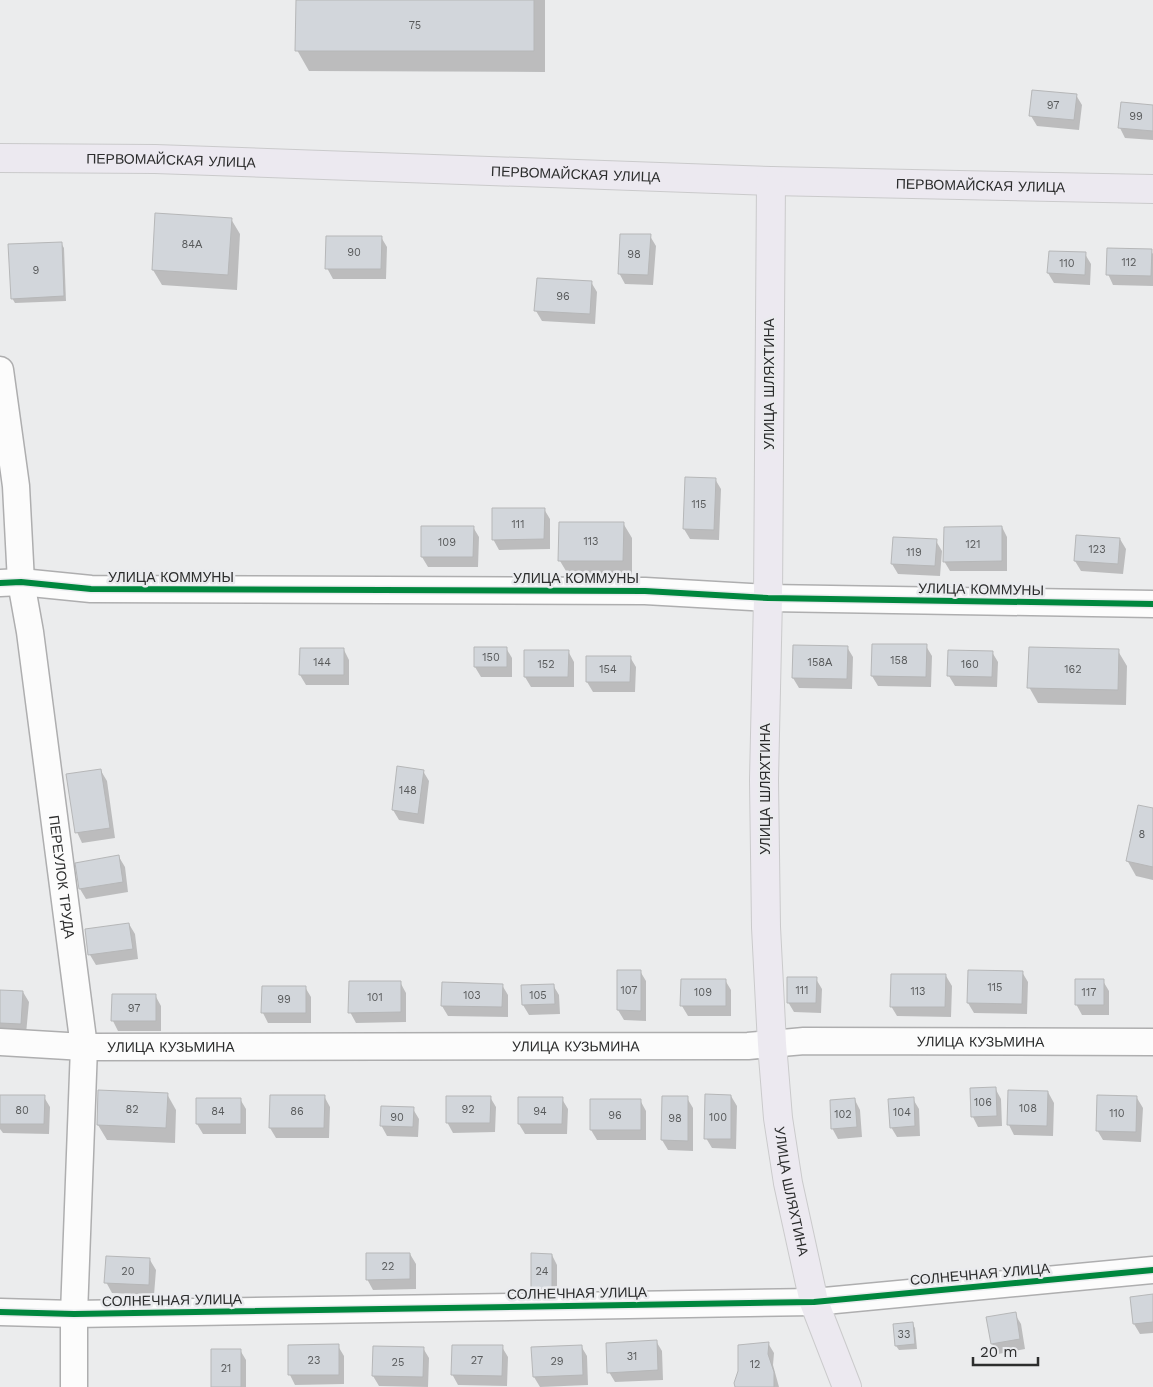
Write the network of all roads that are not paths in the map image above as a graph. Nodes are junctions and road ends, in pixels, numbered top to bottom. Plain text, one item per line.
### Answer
1 (0, 158) edge
2 (771, 180) junction
3 (1153, 189) edge
4 (0, 370) edge
5 (11, 582) edge
6 (768, 598) junction
7 (1153, 604) edge
8 (0, 1042) edge
9 (1153, 1042) edge
10 (772, 1044) junction
11 (84, 1047) junction
12 (1153, 1270) edge
13 (814, 1302) junction
14 (0, 1312) edge
15 (74, 1314) junction
16 (74, 1387) edge
17 (847, 1387) edge

1 - 2 main road, ПЕРВОМАЙСКАЯ УЛИЦА
2 - 3 main road, ПЕРВОМАЙСКАЯ УЛИЦА
2 - 6 main road, УЛИЦА ШЛЯХТИНА
4 - 5 street, ПЕРЕУЛОК ТРУДА
5 - 6 street, УЛИЦА КОММУНЫ
5 - 11 street, ПЕРЕУЛОК ТРУДА
6 - 7 street, УЛИЦА КОММУНЫ
6 - 10 main road, УЛИЦА ШЛЯХТИНА
8 - 11 street, УЛИЦА КУЗЬМИНА
9 - 10 street, УЛИЦА КУЗЬМИНА
10 - 11 street, УЛИЦА КУЗЬМИНА
10 - 13 main road, УЛИЦА ШЛЯХТИНА
11 - 15 street, ПЕРЕУЛОК ТРУДА
12 - 13 street, СОЛНЕЧНАЯ УЛИЦА
13 - 15 street, СОЛНЕЧНАЯ УЛИЦА
13 - 17 main road, УЛИЦА ШЛЯХТИНА
14 - 15 street, СОЛНЕЧНАЯ УЛИЦА
15 - 16 street, ПЕРЕУЛОК ТРУДА

